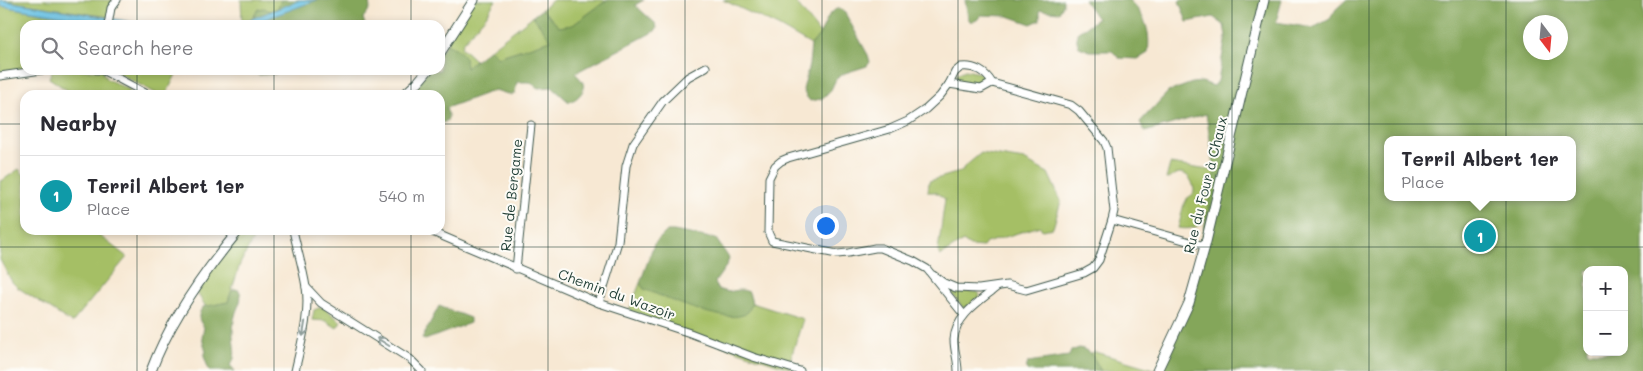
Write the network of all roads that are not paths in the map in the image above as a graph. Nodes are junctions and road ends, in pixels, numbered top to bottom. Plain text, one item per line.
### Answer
1 (117, 0) edge
2 (474, 0) edge
3 (1264, 0) edge
4 (109, 20) edge
5 (445, 45) edge
6 (706, 67) dead end
7 (20, 73) edge
8 (111, 75) edge
9 (424, 75) edge
10 (0, 76) edge
11 (992, 83) junction
12 (949, 84) junction
13 (140, 90) edge
14 (409, 90) edge
15 (531, 125) dead end
16 (1112, 220) junction
17 (236, 235) edge
18 (294, 235) edge
19 (440, 235) edge
20 (1205, 246) junction
21 (516, 268) junction
22 (933, 275) junction
23 (306, 286) junction
24 (997, 286) junction
25 (599, 303) junction
26 (964, 315) junction
27 (151, 371) edge
28 (295, 371) edge
29 (422, 371) edge
30 (800, 371) edge
31 (958, 371) edge
32 (1157, 371) edge

1 - 4 street
2 - 5 street
3 - 20 street, Rue du Four à Chaux
6 - 25 street
7 - 10 street
8 - 13 street
9 - 14 street
11 - 12 street
11 - 12 street
11 - 16 street
12 - 22 street
15 - 21 street, Rue de Bergame
16 - 20 street
16 - 24 street
17 - 27 street
18 - 23 street
19 - 21 street, Chemin du Wazoir
20 - 32 street, Rue du Four à Chaux
21 - 25 street, Chemin du Wazoir
22 - 24 street
22 - 26 street
23 -> 28 street
29 -> 23 street
24 - 26 street
25 - 30 street, Chemin du Wazoir
26 - 31 street

